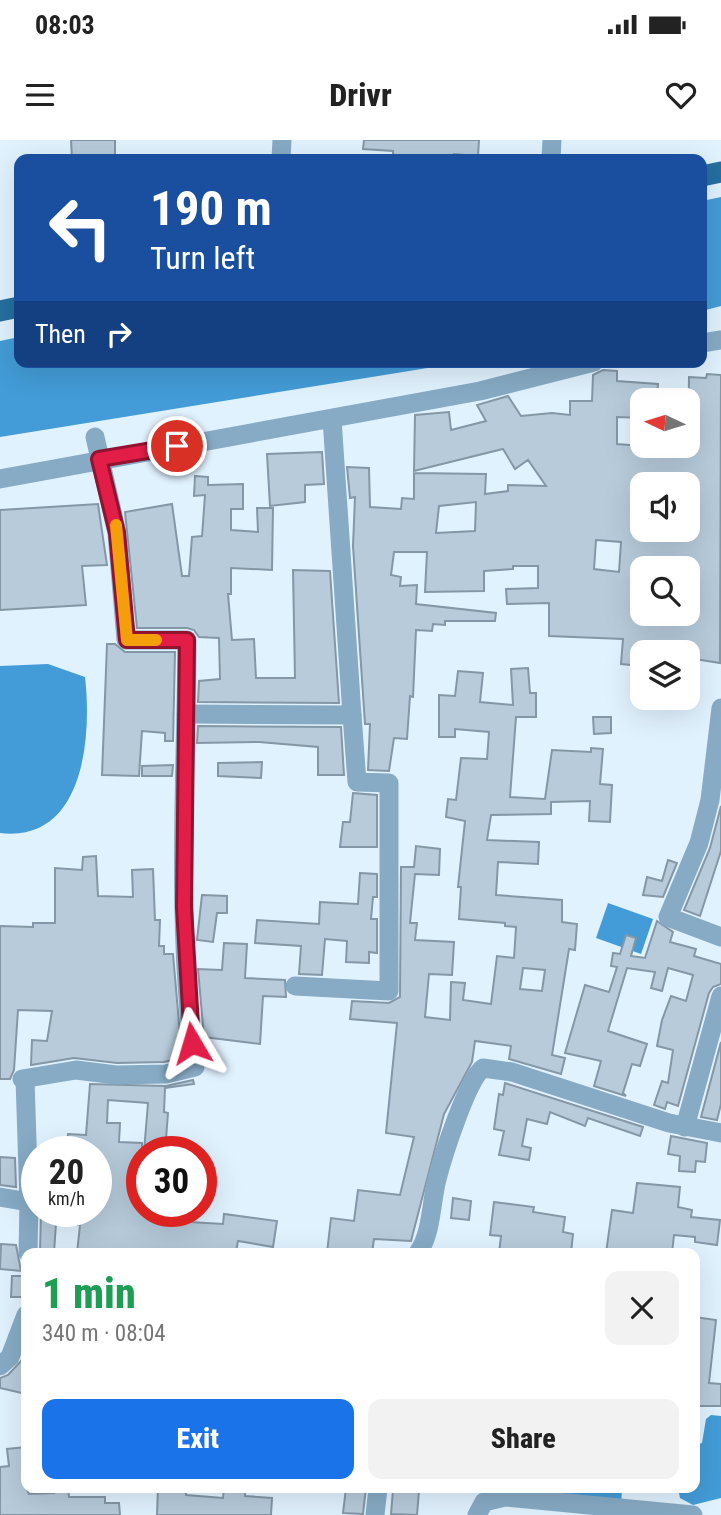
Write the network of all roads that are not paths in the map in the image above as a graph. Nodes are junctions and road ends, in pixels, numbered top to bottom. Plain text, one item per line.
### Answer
1 (570, 368) edge
2 (332, 419) junction
3 (95, 437) dead end
4 (99, 459) junction
5 (0, 479) edge
6 (721, 708) edge
7 (187, 714) junction
8 (352, 715) junction
9 (721, 937) edge
10 (295, 986) dead end
11 (721, 996) edge
12 (685, 1127) junction
13 (721, 1133) edge
14 (26, 1136) edge
15 (0, 1197) edge
16 (21, 1201) edge
17 (29, 1227) edge
18 (28, 1248) edge
19 (421, 1248) edge
20 (20, 1352) edge
21 (0, 1366) edge
22 (377, 1493) edge
23 (653, 1514) edge
24 (375, 1515) edge
25 (477, 1515) edge
26 (693, 1515) edge

1 - 2 street
2 - 4 street
2 - 8 street
3 - 4 street
4 - 5 street
4 - 7 street
6 - 9 street
7 - 8 street
7 - 14 street
8 - 10 street
11 - 12 street
12 - 13 street
12 - 19 street
15 - 16 street
17 - 18 street
20 - 21 street
22 - 24 street
23 - 25 street
23 - 26 street

